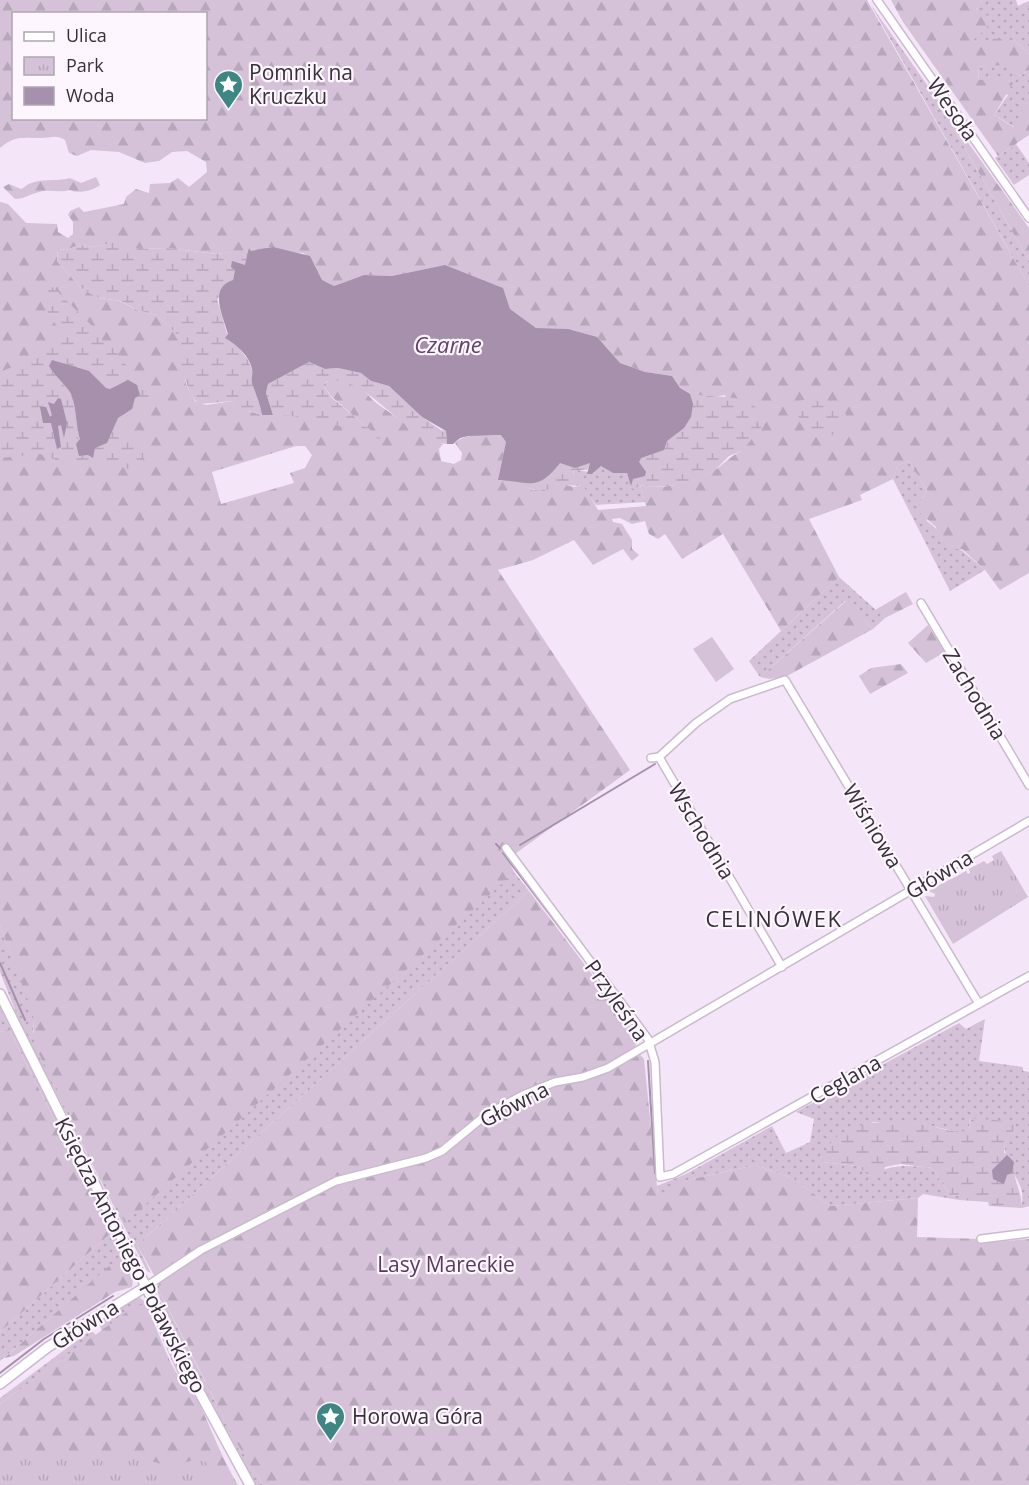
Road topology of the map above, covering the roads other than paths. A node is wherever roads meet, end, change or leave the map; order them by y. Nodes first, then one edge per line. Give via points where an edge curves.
1 (877, 0) edge
2 (1029, 218) edge
3 (921, 603) dead end
4 (785, 680) joint
5 (1029, 785) edge
6 (1029, 821) edge
7 (506, 848) dead end
8 (912, 891) junction
9 (782, 967) junction
10 (1029, 976) edge
11 (0, 985) edge
12 (0, 994) edge
13 (979, 1004) junction
14 (16, 1023) junction
15 (649, 1045) junction
16 (660, 1177) joint
17 (1029, 1233) edge
18 (981, 1239) dead end
19 (147, 1287) junction
20 (0, 1384) edge
21 (250, 1485) edge

1 - 2 street, Wesoła
3 - 5 street, Zachodnia
4 - 8 street, Wiśniowa
4 - 9 street, Wschodnia via 730,699 655,758
6 - 8 street, Główna
7 - 15 street, Przyleśna
8 - 9 street, Główna
8 - 13 street, Wiśniowa
9 - 15 street, Główna
10 - 13 street, Ceglana
11 - 14 main road, Księdza Antoniego Poławskiego
12 - 14 main road, Księdza Antoniego Poławskiego
13 - 16 street, Ceglana via 674,1174
14 - 19 main road, Księdza Antoniego Poławskiego
15 - 16 street, Przyleśna via 655,1062
15 - 19 street, Główna via 597,1073 555,1082 523,1095 488,1114 442,1151 336,1181 258,1218
17 - 18 street
19 - 20 main road, Główna via 48,1347
19 - 21 main road, Księdza Antoniego Poławskiego

